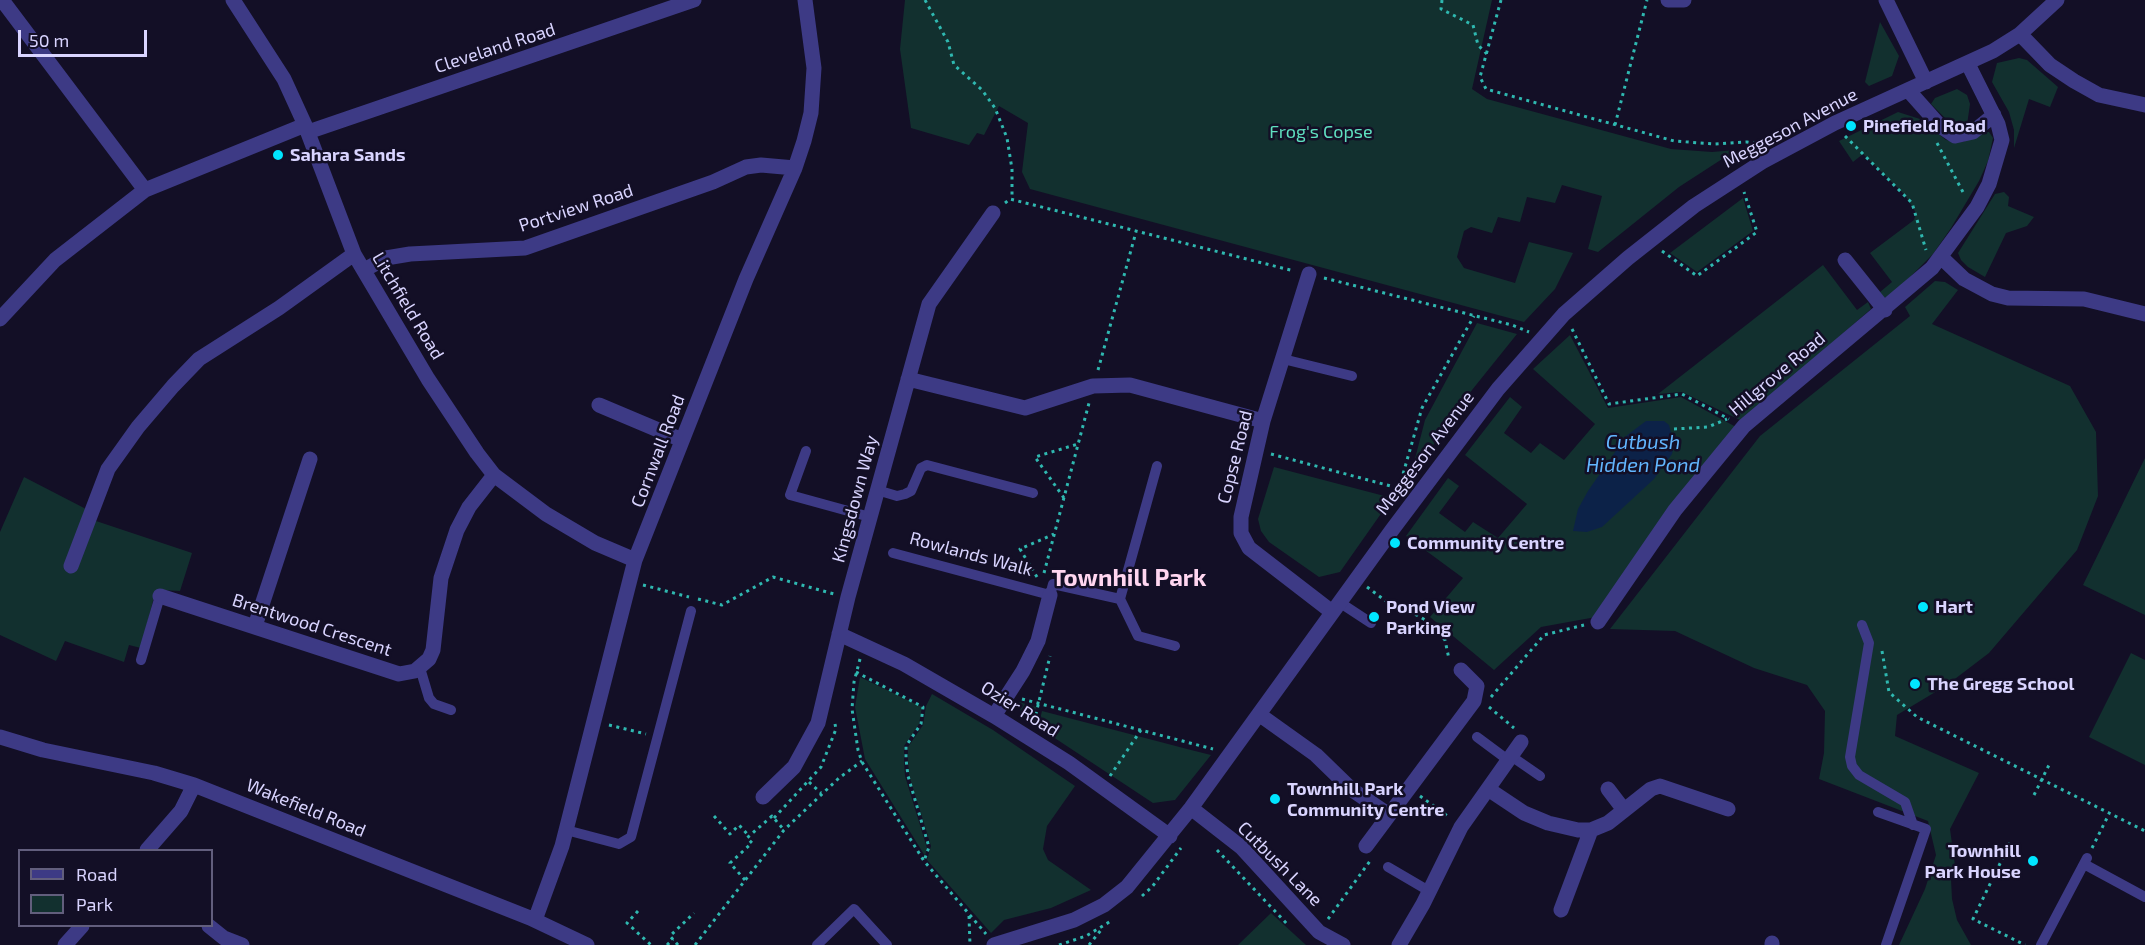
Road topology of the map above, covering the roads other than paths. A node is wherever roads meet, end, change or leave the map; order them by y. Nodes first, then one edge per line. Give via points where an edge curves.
1 (2, 0) edge
2 (233, 0) edge
3 (694, 0) edge
4 (805, 0) edge
5 (1668, 0) edge
6 (1684, 0) edge
7 (1886, 0) edge
8 (2057, 0) edge
9 (2019, 34) junction
10 (1968, 64) junction
11 (1926, 82) junction
12 (1908, 90) junction
13 (2145, 105) edge
14 (1994, 115) junction
15 (306, 129) junction
16 (795, 168) junction
17 (145, 190) junction
18 (993, 213) road end
19 (354, 254) junction
20 (1845, 260) dead end
21 (1937, 263) junction
22 (364, 270) junction
23 (1309, 274) road end
24 (1885, 310) junction
25 (1, 314) edge
26 (2145, 314) edge
27 (1283, 359) junction
28 (1352, 376) dead end
29 (908, 379) junction
30 (599, 405) dead end
31 (1263, 421) junction
32 (682, 440) junction
33 (806, 451) dead end
34 (310, 459) dead end
35 (1156, 466) dead end
36 (494, 475) junction
37 (877, 490) junction
38 (1033, 493) dead end
39 (870, 517) junction
40 (893, 553) dead end
41 (635, 560) junction
42 (70, 566) dead end
43 (1048, 586) junction
44 (160, 596) joint
45 (1120, 599) junction
46 (1336, 607) junction
47 (691, 611) dead end
48 (1371, 622) dead end
49 (1598, 622) dead end
50 (1862, 625) dead end
51 (255, 626) junction
52 (839, 634) junction
53 (1174, 646) dead end
54 (141, 660) dead end
55 (420, 668) junction
56 (1461, 670) road end
57 (451, 710) dead end
58 (1260, 715) junction
59 (994, 716) junction
60 (0, 737) edge
61 (1478, 737) dead end
62 (1521, 742) road end
63 (1509, 758) junction
64 (1540, 776) dead end
65 (194, 785) junction
66 (1488, 789) junction
67 (1608, 789) dead end
68 (763, 797) dead end
69 (1191, 808) junction
70 (1728, 808) dead end
71 (1624, 810) junction
72 (1878, 812) dead end
73 (1389, 815) junction
74 (1913, 825) junction
75 (566, 830) junction
76 (1591, 830) junction
77 (1170, 836) junction
78 (1366, 846) dead end
79 (148, 849) edge
80 (1388, 867) dead end
81 (1429, 891) junction
82 (2145, 897) edge
83 (1561, 910) dead end
84 (535, 920) junction
85 (81, 927) edge
86 (210, 927) edge
87 (65, 945) edge
88 (242, 945) edge
89 (587, 945) edge
90 (816, 945) edge
91 (887, 945) edge
92 (995, 945) edge
93 (1343, 945) edge
94 (1399, 945) edge
95 (1886, 945) edge
96 (2042, 945) edge

1 - 17 street
2 - 15 street, Litchfield Road via 280,73
3 - 15 street, Cleveland Road
4 - 16 street, Cornwall Road via 812,42 813,90
5 - 6 street
7 - 11 street
8 - 9 street, Meggeson Avenue
9 - 10 street, Meggeson Avenue
9 - 13 street via 2050,65 2074,81 2099,95
10 - 11 street, Meggeson Avenue
10 - 14 street, Hillgrove Road
11 - 12 street, Meggeson Avenue
12 - 14 street via 1940,126 1955,136 1973,132
12 - 46 street, Meggeson Avenue via 1835,123 1739,176 1649,241 1564,314 1498,389
14 - 21 street, Hillgrove Road via 2002,140 1992,176 1977,207
15 - 17 street, Cleveland Road
15 - 19 street, Litchfield Road
16 - 22 street, Portview Road via 746,167 525,248 410,254 386,258
16 - 32 street, Cornwall Road
17 - 25 street, Cleveland Road via 55,261
18 - 29 street, Kingsdown Way via 929,304
19 - 22 street, Litchfield Road
19 - 42 street via 199,359 169,390 108,469
20 - 24 street
21 - 24 street, Hillgrove Road
21 - 26 street via 1992,294 2008,298 2084,299
22 - 36 street, Litchfield Road via 428,379
23 - 27 street, Copse Road
24 - 49 street, Hillgrove Road via 1744,426 1675,510
27 - 28 lane
27 - 31 street, Copse Road
29 - 31 street via 1025,408 1093,386 1130,385
29 - 37 street, Kingsdown Way
30 - 32 street
31 - 46 street, Copse Road via 1241,517 1241,533 1249,548
32 - 41 street, Cornwall Road
33 - 39 lane via 790,495
34 - 51 street
35 - 45 lane
36 - 41 street, Litchfield Road via 546,514 595,543
36 - 55 street via 457,530 441,578 433,650
37 - 38 lane via 897,496 905,494 927,465
37 - 39 street, Kingsdown Way
39 - 52 street, Kingsdown Way
40 - 43 lane, Rowlands Walk
41 - 75 street, Cornwall Road
43 - 45 lane
43 - 59 street, Rowlands Walk via 1038,641
44 - 51 street, Brentwood Crescent
44 - 54 lane
45 - 53 lane via 1138,636
46 - 48 lane
46 - 58 street, Meggeson Avenue
47 - 75 lane via 631,837 620,844
50 - 74 lane via 1869,643 1850,757 1852,766 1859,775 1905,802
51 - 55 street, Brentwood Crescent via 399,674
52 - 59 street, Ozier Road via 904,664
52 - 68 street, Kingsdown Way via 818,723 794,767
55 - 57 lane via 429,698
56 - 73 street via 1477,686 1475,698
58 - 69 street, Meggeson Avenue
58 - 73 street
59 - 77 street, Ozier Road
60 - 65 street, Wakefield Road via 82,759 154,772
61 - 63 lane
62 - 63 street
63 - 64 lane
63 - 66 street
65 - 79 street via 181,811
65 - 84 street, Wakefield Road
66 - 76 street via 1524,813 1578,830
66 - 81 street via 1461,827
67 - 71 street
69 - 77 street, Meggeson Avenue
69 - 93 street, Cutbush Lane via 1241,847 1319,932
70 - 71 street via 1660,786
71 - 76 street
72 - 74 lane
73 - 78 street
74 - 95 lane via 1926,829
75 - 84 street, Cornwall Road
76 - 83 street
77 - 92 street, Meggeson Avenue via 1127,887 1104,905 1074,920
80 - 81 lane
81 - 94 street
82 - 96 lane via 2086,861
84 - 89 street, Wakefield Road
85 - 87 street
86 - 88 street
90 - 91 lane via 854,909

